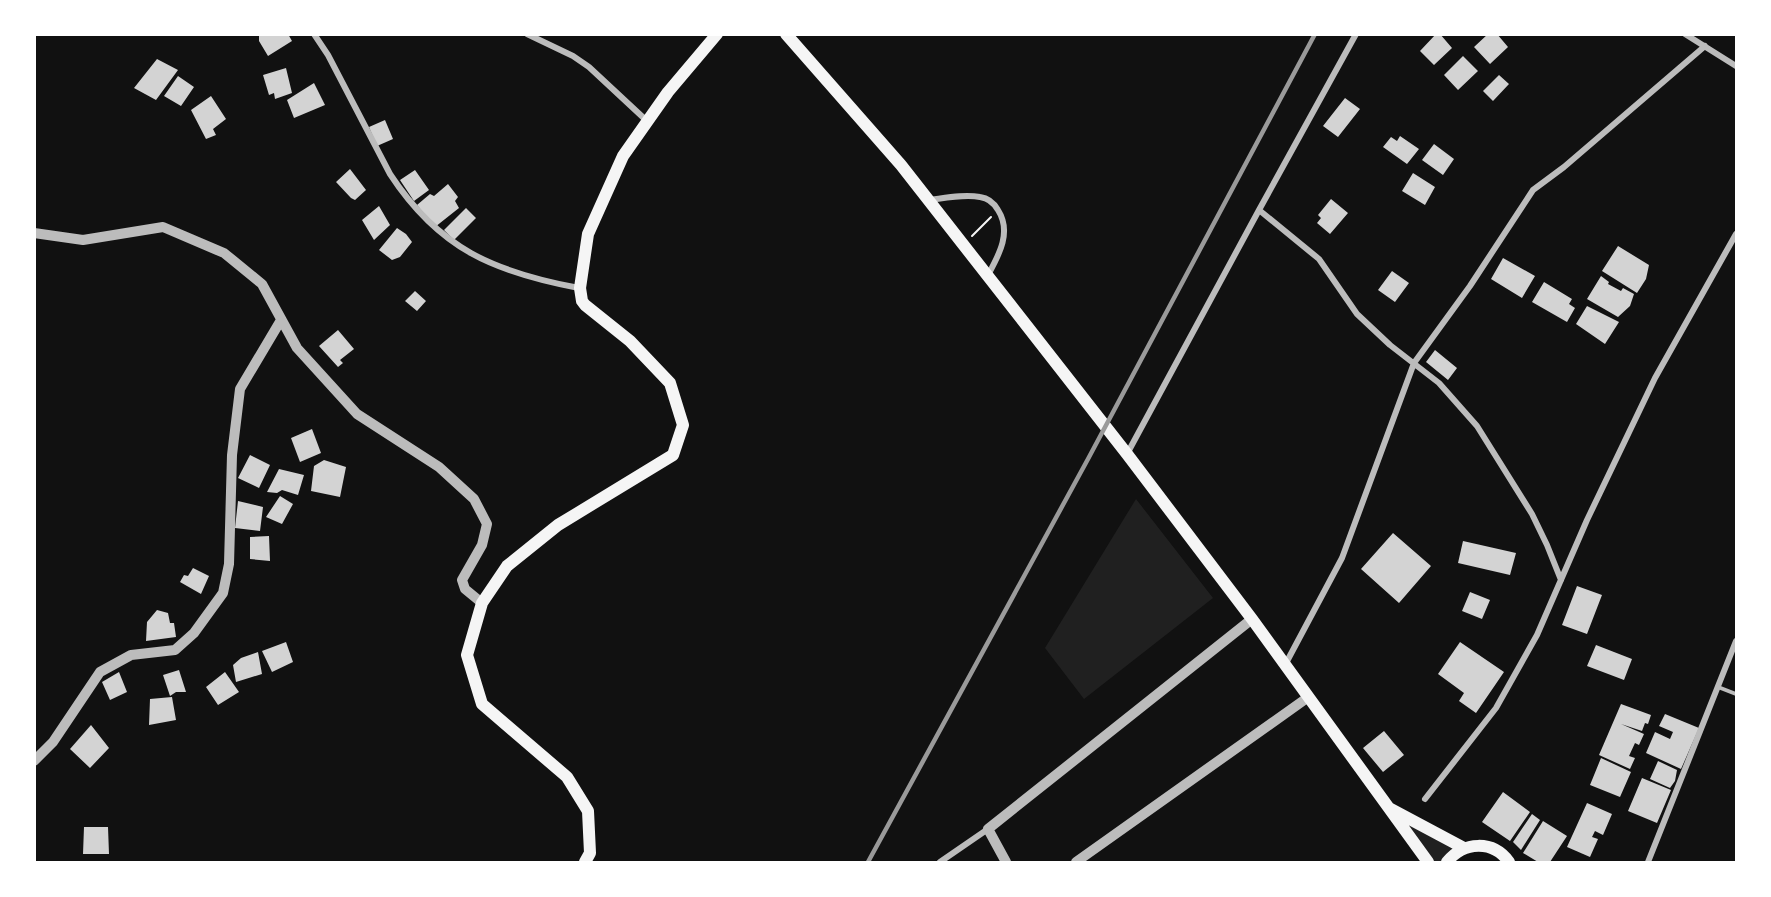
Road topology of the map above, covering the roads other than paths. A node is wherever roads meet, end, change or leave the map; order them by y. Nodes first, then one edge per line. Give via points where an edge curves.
1 (314, 34) edge
2 (528, 34) edge
3 (717, 34) edge
4 (786, 34) edge
5 (1356, 34) edge
6 (1685, 34) edge
7 (1705, 46) junction
8 (1737, 66) edge
9 (648, 121) junction
10 (929, 200) junction
11 (1258, 210) junction
12 (34, 233) edge
13 (1737, 234) edge
14 (988, 276) junction
15 (580, 288) junction
16 (281, 320) junction
17 (1414, 363) junction
18 (1127, 454) junction
19 (1561, 580) junction
20 (482, 603) junction
21 (1252, 619) junction
22 (1737, 640) edge
23 (1285, 665) junction
24 (1718, 687) junction
25 (1737, 694) edge
26 (1307, 698) junction
27 (34, 761) edge
28 (1425, 799) dead end
29 (1385, 806) junction
30 (988, 829) junction
31 (1464, 849) junction
32 (585, 862) edge
33 (940, 862) edge
34 (1006, 862) edge
35 (1076, 862) edge
36 (1428, 862) edge
37 (1448, 862) edge
38 (1509, 862) edge
39 (1648, 862) edge

1 - 15 street via 390,174 425,219 453,243 487,262 538,280
2 - 9 street via 589,67
3 - 9 main road
4 - 10 main road
5 - 11 street
6 - 7 street
7 - 8 street
7 - 17 street via 1533,190
9 - 15 main road via 622,156 588,234
10 - 14 main road
10 - 14 street via 980,196 998,210 1004,239
11 - 17 street via 1319,259 1357,314
11 - 18 street
12 - 16 street via 83,240 163,227 224,253 262,284
13 - 19 street via 1655,378
14 - 18 main road
15 - 20 main road via 585,305 630,341 670,382 683,425 674,455 558,525 507,566
16 - 20 street via 297,348 357,414 439,467 474,499 487,524 482,545 462,580 465,589
16 - 27 street via 240,389 232,455 229,564 223,593 194,633 175,650 131,655 100,672 53,742
17 - 19 street via 1439,383 1477,426 1532,514
17 - 23 street via 1341,558
18 - 21 main road
19 - 28 street via 1537,635 1496,708
20 - 32 main road via 467,655 482,704 567,777 588,811 590,853
21 - 23 main road
21 - 30 street
22 - 24 street
23 - 26 main road
24 - 25 lane
24 - 39 street
26 - 29 main road
26 - 35 street
29 - 31 main road
29 - 36 main road
30 - 33 street
30 - 34 street
31 - 37 main road
31 - 38 main road via 1482,845 1501,853

